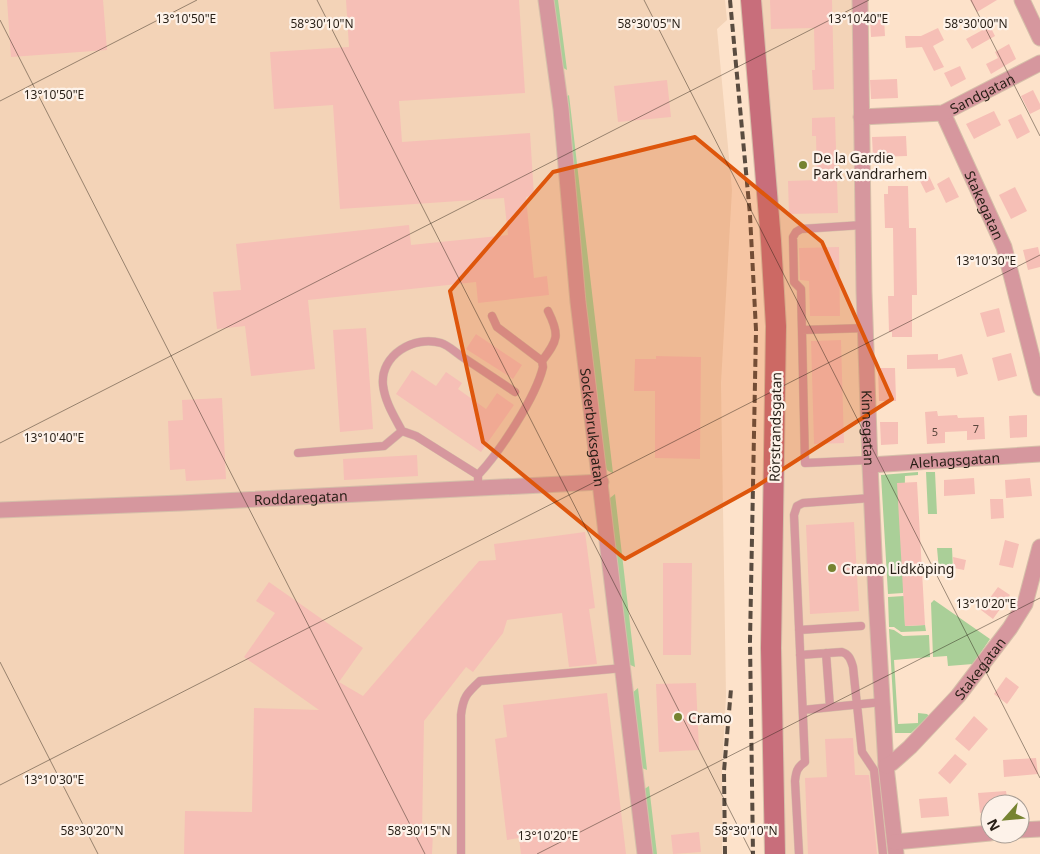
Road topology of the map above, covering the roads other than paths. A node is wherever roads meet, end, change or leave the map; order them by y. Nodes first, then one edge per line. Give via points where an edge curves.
1 (546, 0) edge
2 (751, 0) edge
3 (860, 0) edge
4 (1022, 0) edge
5 (1040, 38) edge
6 (1040, 63) edge
7 (943, 113) junction
8 (861, 116) junction
9 (863, 225) junction
10 (548, 311) dead end
11 (492, 316) dead end
12 (866, 328) junction
13 (802, 330) junction
14 (542, 361) junction
15 (1040, 388) edge
16 (515, 392) dead end
17 (402, 431) junction
18 (298, 453) dead end
19 (1040, 454) edge
20 (870, 462) junction
21 (478, 481) junction
22 (601, 482) junction
23 (871, 498) junction
24 (0, 510) edge
25 (1040, 548) edge
26 (1025, 604) junction
27 (1040, 608) edge
28 (861, 626) dead end
29 (799, 630) junction
30 (826, 653) junction
31 (800, 656) junction
32 (623, 668) junction
33 (882, 702) junction
34 (857, 704) junction
35 (830, 707) junction
36 (803, 710) junction
37 (886, 766) junction
38 (980, 835) edge
39 (895, 848) edge
40 (461, 854) edge
41 (645, 854) edge
42 (774, 854) edge
43 (798, 854) edge
44 (884, 854) edge

1 - 22 street, Sockerbruksgatan via 561,109 578,302
2 - 42 main road, Rörstrandsgatan via 776,326 771,648
3 - 8 street, Kinnegatan
4 - 5 street
6 - 7 street, Sandgatan
7 - 8 street, Sandgatan
7 - 15 street, Stakegatan via 1004,246
8 - 9 street, Kinnegatan
9 - 12 street, Kinnegatan
9 - 13 lane via 801,229 793,237 794,282 802,289
10 - 14 lane via 556,327 556,336
11 - 14 lane via 497,327
12 - 13 lane
12 - 20 street, Kinnegatan
13 - 20 lane via 805,463
14 - 21 lane via 542,373 525,408
16 - 17 lane via 442,343 406,345 384,369 383,385 387,403
17 - 18 lane via 384,446
17 - 21 lane via 416,436
19 - 20 street, Alehagsgatan
20 - 23 street, Kinnegatan
21 - 22 street, Roddaregatan
21 - 24 street, Roddaregatan via 181,503
22 - 32 street, Sockerbruksgatan
23 - 29 lane via 797,506 794,515
23 - 33 street, Kinnegatan
25 - 26 street, Stakegatan
26 - 27 street
26 - 37 street, Stakegatan via 958,696 910,747
28 - 29 lane
29 - 31 lane
30 - 31 lane
30 - 34 lane via 847,654 853,667
30 - 35 lane
31 - 36 lane
32 - 40 lane via 480,681 470,691 463,700 461,715
32 - 41 street, Sockerbruksgatan
33 - 34 lane
33 - 37 street, Kinnegatan
34 - 35 lane
34 - 44 lane via 862,752 874,770
35 - 36 lane
36 - 43 lane via 805,762 796,771 795,781
37 - 39 street, Kinnegatan
38 - 39 street

